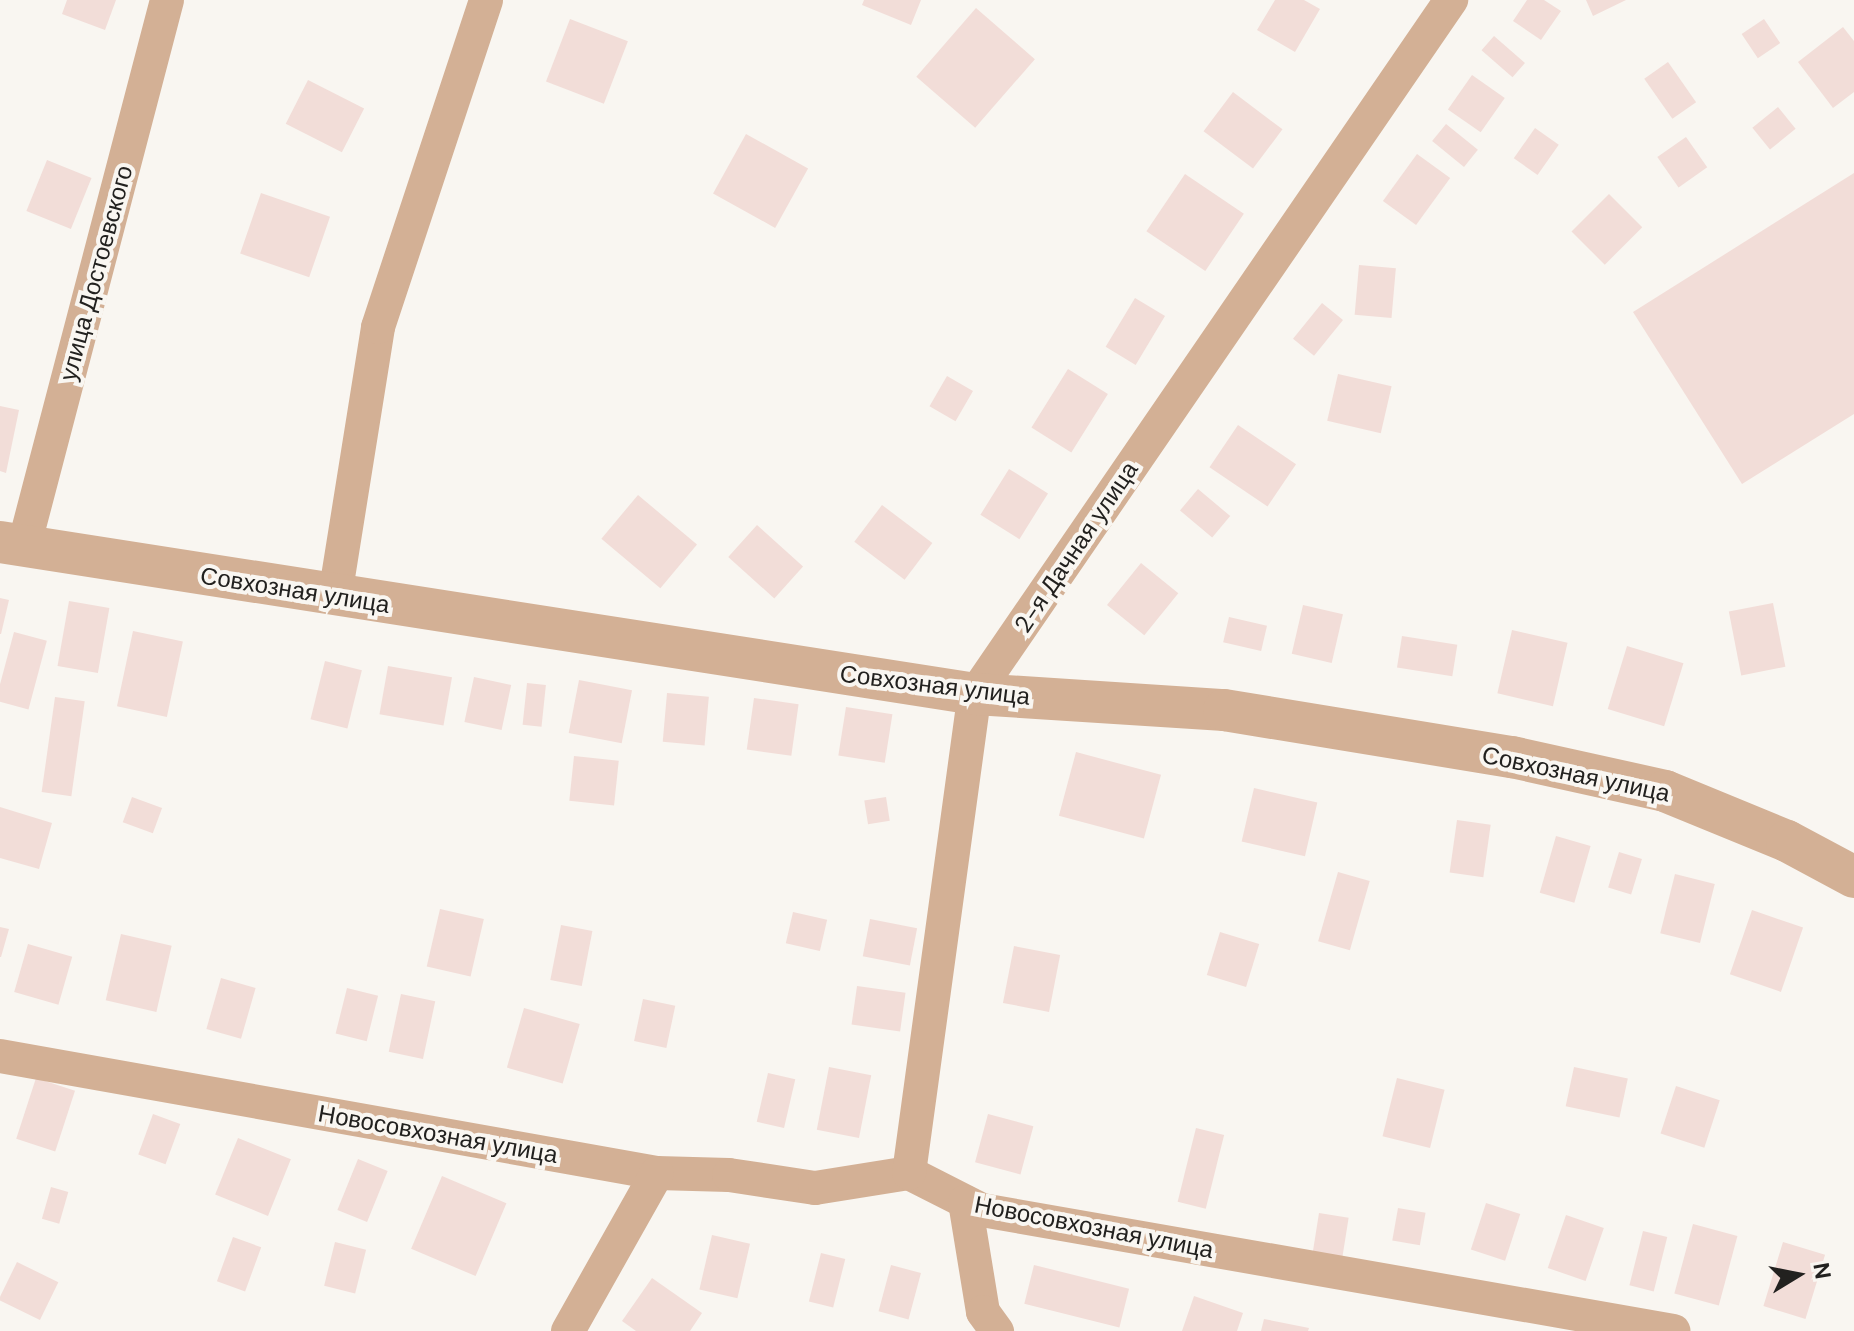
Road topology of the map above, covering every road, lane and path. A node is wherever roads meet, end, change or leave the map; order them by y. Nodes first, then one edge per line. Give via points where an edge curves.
1 (167, 0) edge
2 (486, 0) edge
3 (1451, 0) edge
4 (12, 544) edge
5 (335, 596) junction
6 (975, 694) junction
7 (1854, 877) edge
8 (0, 1056) edge
9 (657, 1173) junction
10 (909, 1173) junction
11 (965, 1202) junction
12 (568, 1331) edge
13 (997, 1331) edge
14 (1674, 1331) edge

1 - 4 street, улица Достоевского
2 - 5 street via 378,327
3 - 6 street, 2-я Дачная улица
4 - 5 street, Совхозная улица
5 - 6 street, Совхозная улица
6 - 7 street, Совхозная улица via 1224,710 1512,757 1665,791
6 - 10 street, 2-я Дачная улица
8 - 9 street, Новосовхозная улица
9 - 10 street, Новосовхозная улица via 729,1175 815,1188
9 - 12 street
10 - 11 street, Новосовхозная улица
11 - 13 street via 983,1312
11 - 14 street, Новосовхозная улица via 982,1210

